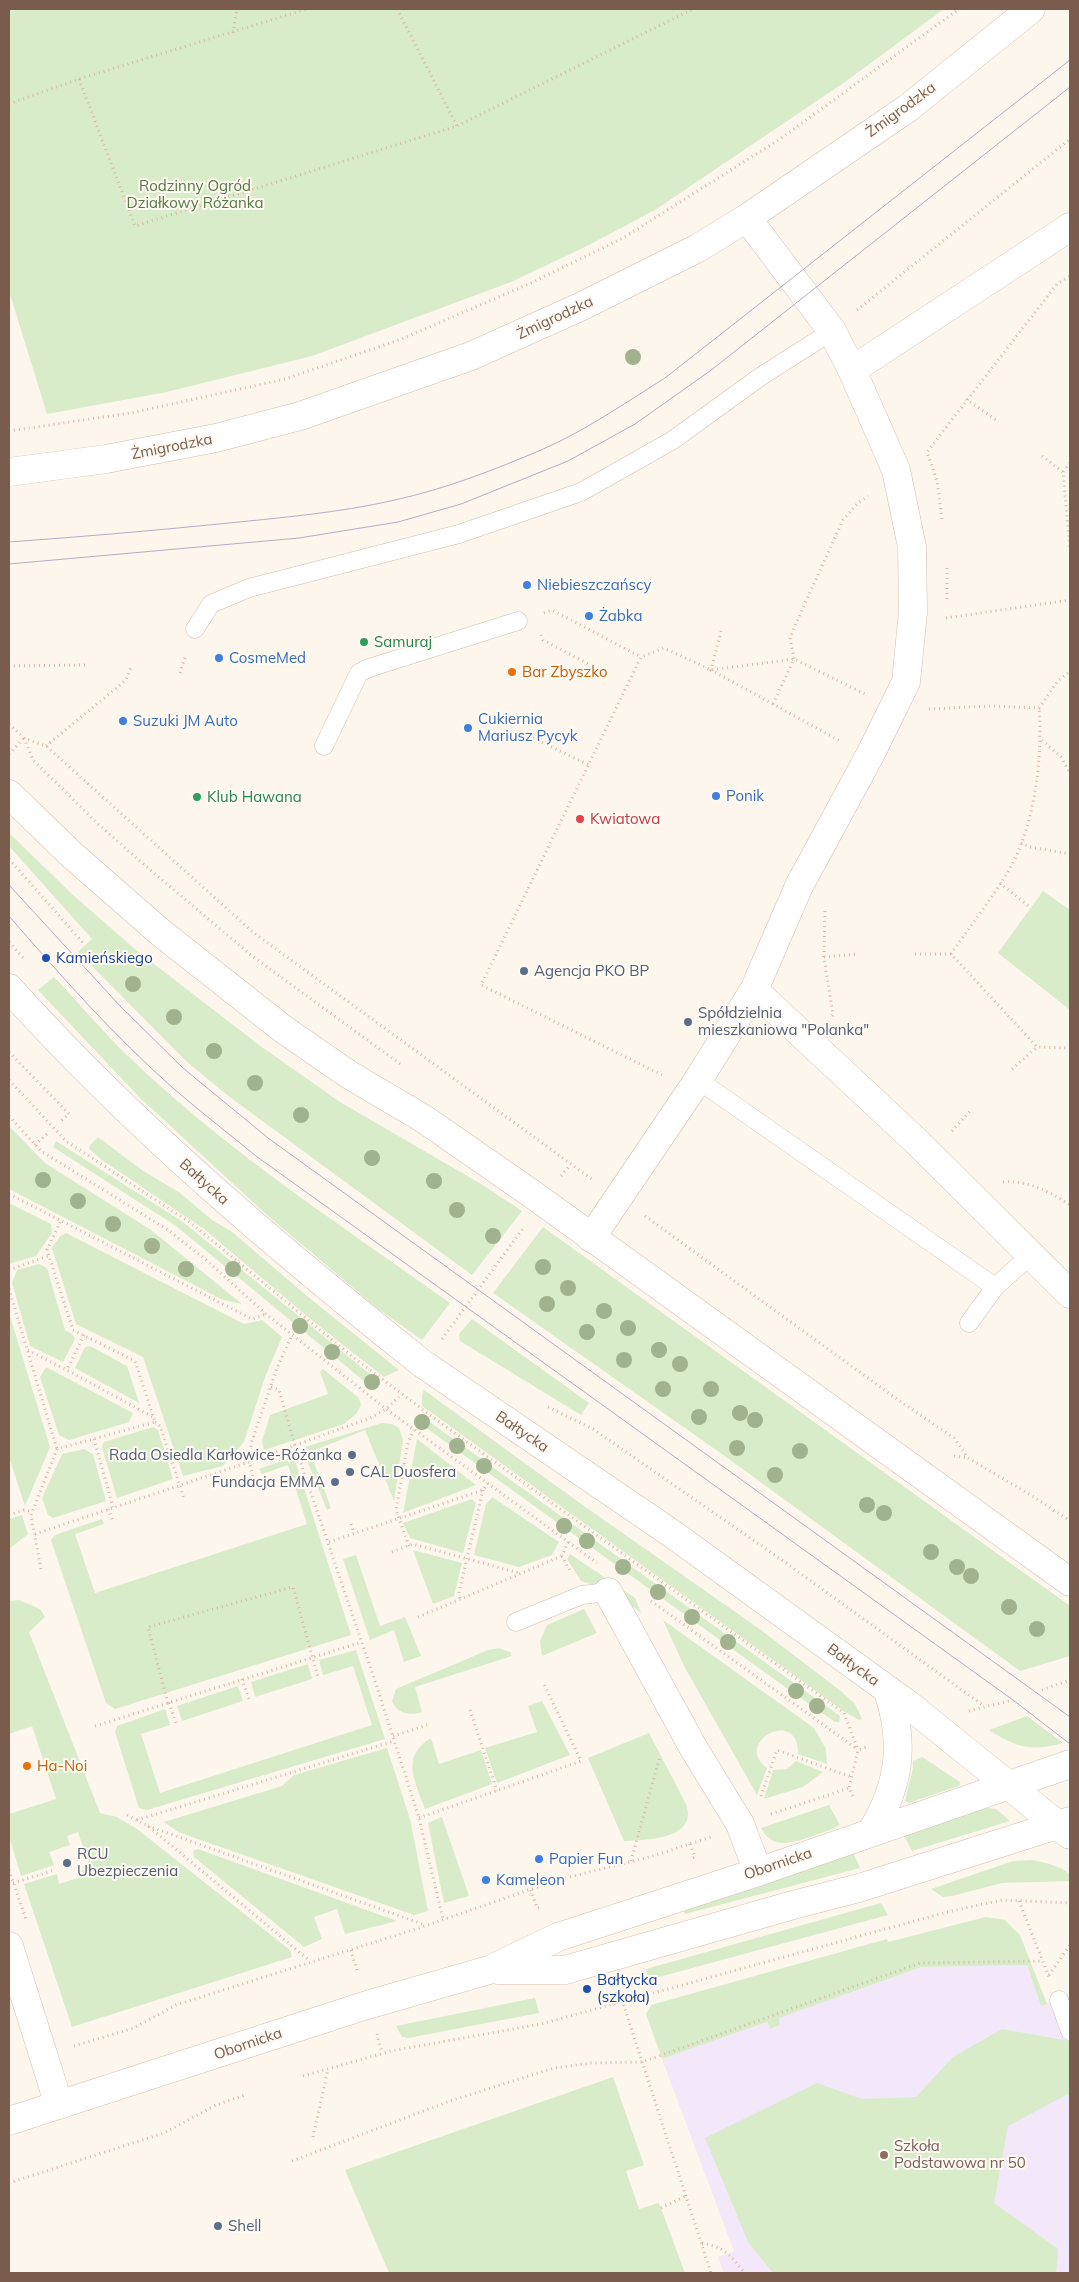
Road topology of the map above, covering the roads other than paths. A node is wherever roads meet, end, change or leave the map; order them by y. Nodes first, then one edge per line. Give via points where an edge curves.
1 (1031, 9) edge
2 (747, 218) junction
3 (1070, 227) edge
4 (832, 331) junction
5 (852, 370) junction
6 (9, 472) edge
7 (526, 618) road end
8 (195, 629) dead end
9 (324, 746) dead end
10 (9, 794) edge
11 (9, 988) edge
12 (754, 990) junction
13 (698, 1080) junction
14 (591, 1238) junction
15 (1031, 1255) junction
16 (995, 1288) junction
17 (1070, 1294) edge
18 (969, 1324) dead end
19 (1070, 1582) edge
20 (608, 1592) joint
21 (516, 1622) dead end
22 (888, 1691) junction
23 (1070, 1764) edge
24 (1009, 1786) junction
25 (1066, 1827) edge
26 (872, 1831) junction
27 (758, 1872) junction
28 (9, 1946) edge
29 (489, 1970) junction
30 (1059, 2000) road end
31 (1070, 2031) edge
32 (59, 2105) junction
33 (9, 2121) edge

1 - 2 main road, Żmigrodzka via 908,108
2 - 4 main road
2 - 6 main road, Żmigrodzka via 698,248 553,320 471,356 300,416 207,440 106,459
3 - 5 main road
4 - 5 main road
4 - 8 lane via 760,377 673,440 581,492 459,534 249,588 211,604
5 - 12 main road via 896,475 912,547 913,612 906,682 799,886
7 - 9 lane via 369,668 360,674
10 - 14 main road via 72,855 247,1002 348,1074 424,1120
11 - 22 main road, Bałtycka via 158,1140 308,1272 423,1364 671,1533
12 - 13 main road
12 - 15 main road
13 - 14 main road
13 - 16 lane
14 - 19 main road
15 - 16 lane
15 - 17 main road
16 - 18 lane
20 - 21 lane via 582,1595
20 - 27 main road via 694,1749 740,1824
22 - 24 main road, Bałtycka
22 - 26 main road via 895,1712 898,1757 890,1798
23 - 24 main road, Obornicka
24 - 25 main road, Bałtycka
24 - 26 main road, Obornicka
25 - 29 main road, Obornicka via 565,1970
26 - 27 main road, Obornicka
27 - 29 main road, Obornicka via 558,1938
28 - 32 main road
29 - 32 main road, Obornicka via 367,2005
30 - 31 lane
32 - 33 main road, Obornicka

